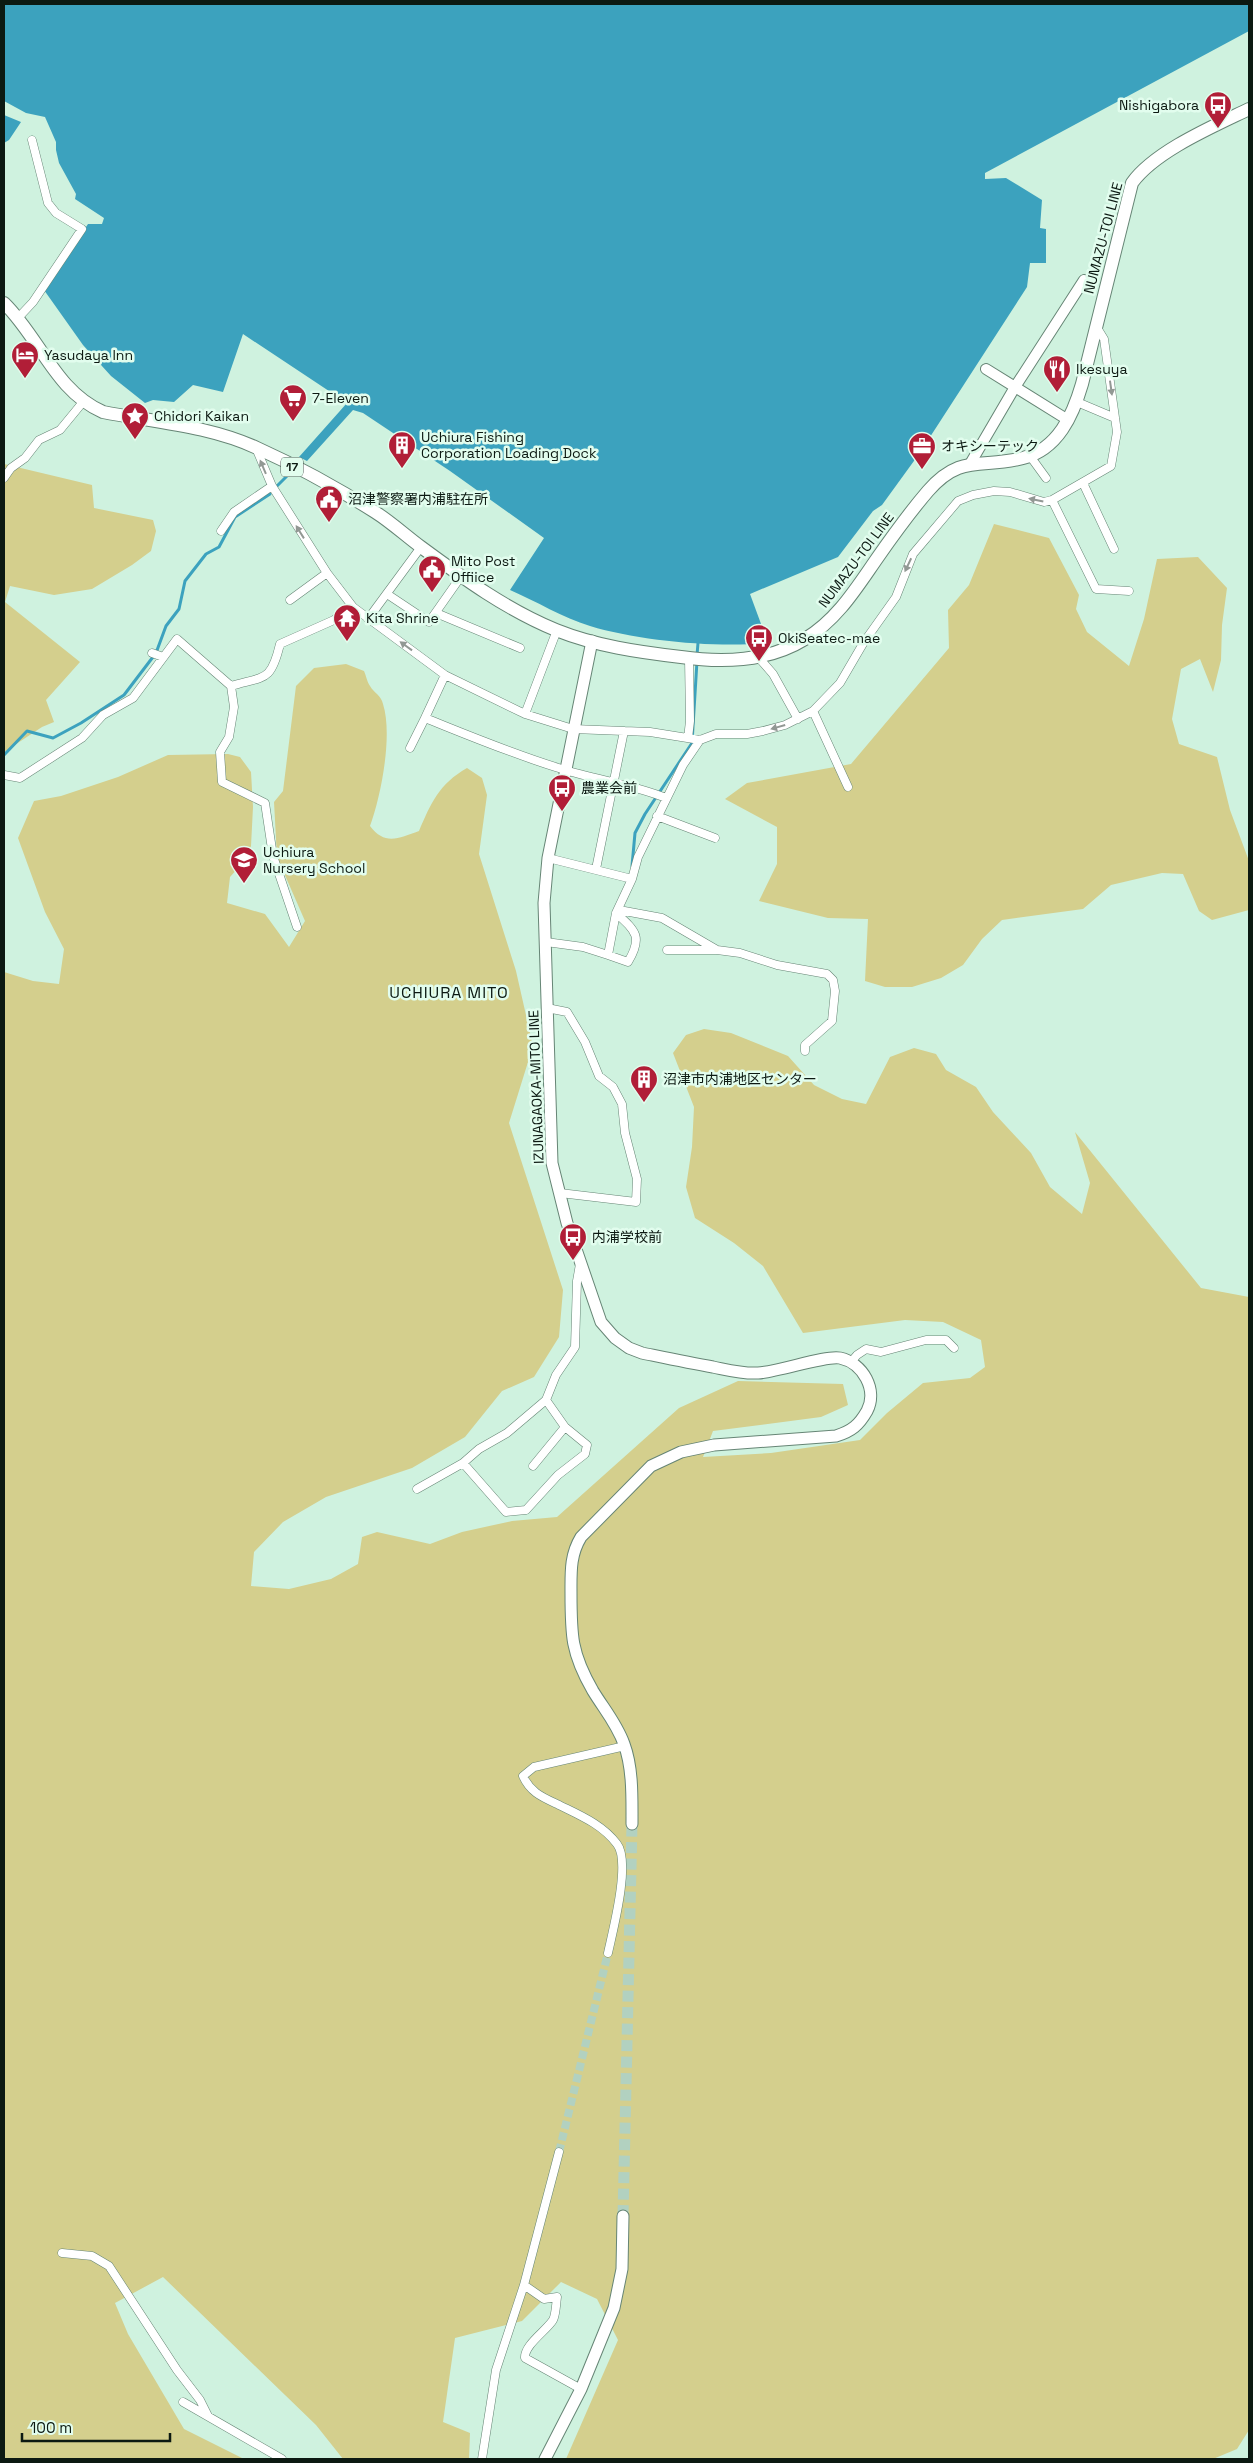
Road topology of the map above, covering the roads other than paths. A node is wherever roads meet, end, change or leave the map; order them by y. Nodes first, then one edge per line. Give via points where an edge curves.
1 (1249, 109) edge
2 (32, 140) dead end
3 (1084, 280) dead end
4 (4, 303) edge
5 (18, 318) junction
6 (1095, 324) junction
7 (986, 369) dead end
8 (1015, 387) junction
9 (84, 402) junction
10 (1077, 402) junction
11 (1115, 418) junction
12 (1068, 420) junction
13 (255, 447) junction
14 (1030, 456) junction
15 (970, 464) junction
16 (4, 478) edge
17 (1046, 478) dead end
18 (1083, 483) junction
19 (272, 486) junction
20 (1052, 500) junction
21 (221, 531) dead end
22 (421, 547) junction
23 (1114, 549) dead end
24 (327, 573) junction
25 (462, 575) junction
26 (1129, 592) dead end
27 (387, 594) junction
28 (290, 600) dead end
29 (352, 607) junction
30 (436, 613) junction
31 (368, 619) junction
32 (557, 630) junction
33 (592, 641) junction
34 (520, 648) dead end
35 (152, 652) dead end
36 (162, 657) junction
37 (688, 658) junction
38 (759, 658) junction
39 (445, 675) junction
40 (231, 686) junction
41 (813, 711) junction
42 (526, 714) junction
43 (425, 718) junction
44 (798, 719) junction
45 (573, 729) junction
46 (624, 731) junction
47 (688, 738) junction
48 (700, 740) junction
49 (410, 748) dead end
50 (565, 770) junction
51 (4, 775) edge
52 (615, 781) junction
53 (848, 787) dead end
54 (666, 798) junction
55 (657, 816) junction
56 (715, 838) dead end
57 (548, 858) junction
58 (596, 869) junction
59 (632, 879) junction
60 (617, 912) junction
61 (296, 927) dead end
62 (546, 942) junction
63 (667, 950) dead end
64 (716, 950) junction
65 (608, 955) junction
66 (547, 1008) junction
67 (805, 1051) dead end
68 (560, 1193) junction
69 (580, 1264) junction
70 (954, 1348) dead end
71 (851, 1362) junction
72 (546, 1400) junction
73 (564, 1428) junction
74 (463, 1463) junction
75 (533, 1466) dead end
76 (417, 1489) dead end
77 (625, 1746) junction
78 (632, 1824) tunnel mouth
79 (608, 1952) tunnel mouth
80 (559, 2152) tunnel mouth
81 (623, 2216) tunnel mouth
82 (62, 2253) dead end
83 (524, 2285) junction
84 (581, 2389) junction
85 (183, 2402) dead end
86 (208, 2416) junction
87 (282, 2459) edge
88 (482, 2459) edge
89 (545, 2459) edge

1 - 6 main road, NUMAZU-TOI LINE / 17 via 1149,163 1136,178 1126,198
2 - 5 street via 48,203 56,213 82,229 33,302
3 - 8 street
4 - 5 main road, NUMAZU-TOI LINE / 17
5 - 9 main road, NUMAZU-TOI LINE / 17 via 62,381
6 - 10 main road, NUMAZU-TOI LINE / 17
6 -> 11 street via 1104,339
7 - 8 street
8 - 12 street
8 - 15 street
9 - 13 main road, NUMAZU-TOI LINE / 17 via 103,412 222,435
9 - 16 street via 60,430 39,440
10 - 11 street
10 - 12 main road, NUMAZU-TOI LINE / 17
11 - 18 street via 1117,432 1110,466
12 - 14 main road, NUMAZU-TOI LINE / 17 via 1051,443
19 -> 13 street
13 - 22 main road, NUMAZU-TOI LINE / 17 via 376,513
14 - 15 main road, NUMAZU-TOI LINE / 17
14 - 17 street
15 - 38 main road, NUMAZU-TOI LINE / 17 via 941,477 929,490 833,618 798,643
18 - 20 street
18 - 23 street
19 - 21 street via 234,512
24 -> 19 street
20 - 26 street via 1096,589
20 -> 41 street via 1044,502 994,491 958,501 912,554 896,597 840,683
22 - 25 main road, NUMAZU-TOI LINE / 17
22 - 27 street
24 - 28 street
24 - 29 street
25 - 30 street
25 - 32 main road, NUMAZU-TOI LINE / 17 via 509,606
27 - 30 street via 430,622
27 - 31 street
29 - 31 street
29 - 40 street via 334,620 280,644 275,666 268,675
30 - 34 street
39 -> 31 street
32 - 33 main road, NUMAZU-TOI LINE / 17
32 - 42 street
33 - 37 main road, NUMAZU-TOI LINE / 17
33 - 45 main road, IZUNAGAOKA-MITO LINE
35 - 36 street
36 - 40 street via 177,639
36 - 51 street via 133,698 103,716 82,738 20,778
37 - 38 main road, NUMAZU-TOI LINE / 17
37 - 47 street
38 - 44 street via 773,674
39 - 42 street
39 - 43 street
40 - 61 street via 234,707 229,737 220,752 222,782 265,803 273,856
41 - 44 street
41 - 53 street
42 - 45 street
43 - 49 street
43 - 50 street via 510,753
44 -> 48 street via 763,731 716,734
45 - 46 street
45 - 50 main road, IZUNAGAOKA-MITO LINE
46 - 47 street
46 - 52 street
47 - 48 street
48 - 54 street
50 - 52 street
50 - 57 main road, IZUNAGAOKA-MITO LINE
52 - 54 street
52 - 58 street
54 - 55 street
55 - 56 street
55 - 59 street via 638,857
57 - 58 street
57 - 62 main road, IZUNAGAOKA-MITO LINE via 544,903
58 - 59 street
59 - 60 street
60 - 64 street via 662,918
60 - 65 street
60 - 65 street via 635,933 637,944 628,962
62 - 65 street
62 - 66 main road, IZUNAGAOKA-MITO LINE
63 - 64 street
64 - 67 street via 821,972 833,980 832,1021 805,1045
66 - 68 main road, IZUNAGAOKA-MITO LINE via 552,1163
66 - 68 street via 567,1012 585,1042 599,1076 613,1086 622,1104 625,1133 637,1179 636,1202
68 - 69 main road, IZUNAGAOKA-MITO LINE
69 - 71 main road, IZUNAGAOKA-MITO LINE via 601,1322 615,1338 642,1354 756,1373 839,1357
69 - 72 street via 575,1347 556,1375
70 - 71 street via 946,1340 926,1340 882,1352 866,1349
71 - 77 main road via 869,1382 872,1400 851,1432 836,1436 714,1445 681,1452 651,1466 574,1548 571,1638 580,1668 618,1728
72 - 73 street
72 - 74 street via 508,1433 479,1449
73 - 74 street via 587,1445 586,1454 558,1475 526,1510 506,1512
73 - 75 street
74 - 76 street
77 - 78 main road
77 - 79 street via 534,1767 523,1776 528,1788 540,1797 599,1825 619,1846 623,1873
80 - 83 street
81 - 84 main road via 622,2268 614,2308
82 - 86 street via 92,2256 110,2266
83 - 84 street via 544,2298 558,2297 554,2319 529,2348 526,2358
83 - 88 street via 496,2370
84 - 89 main road
85 - 86 street
86 - 87 street

